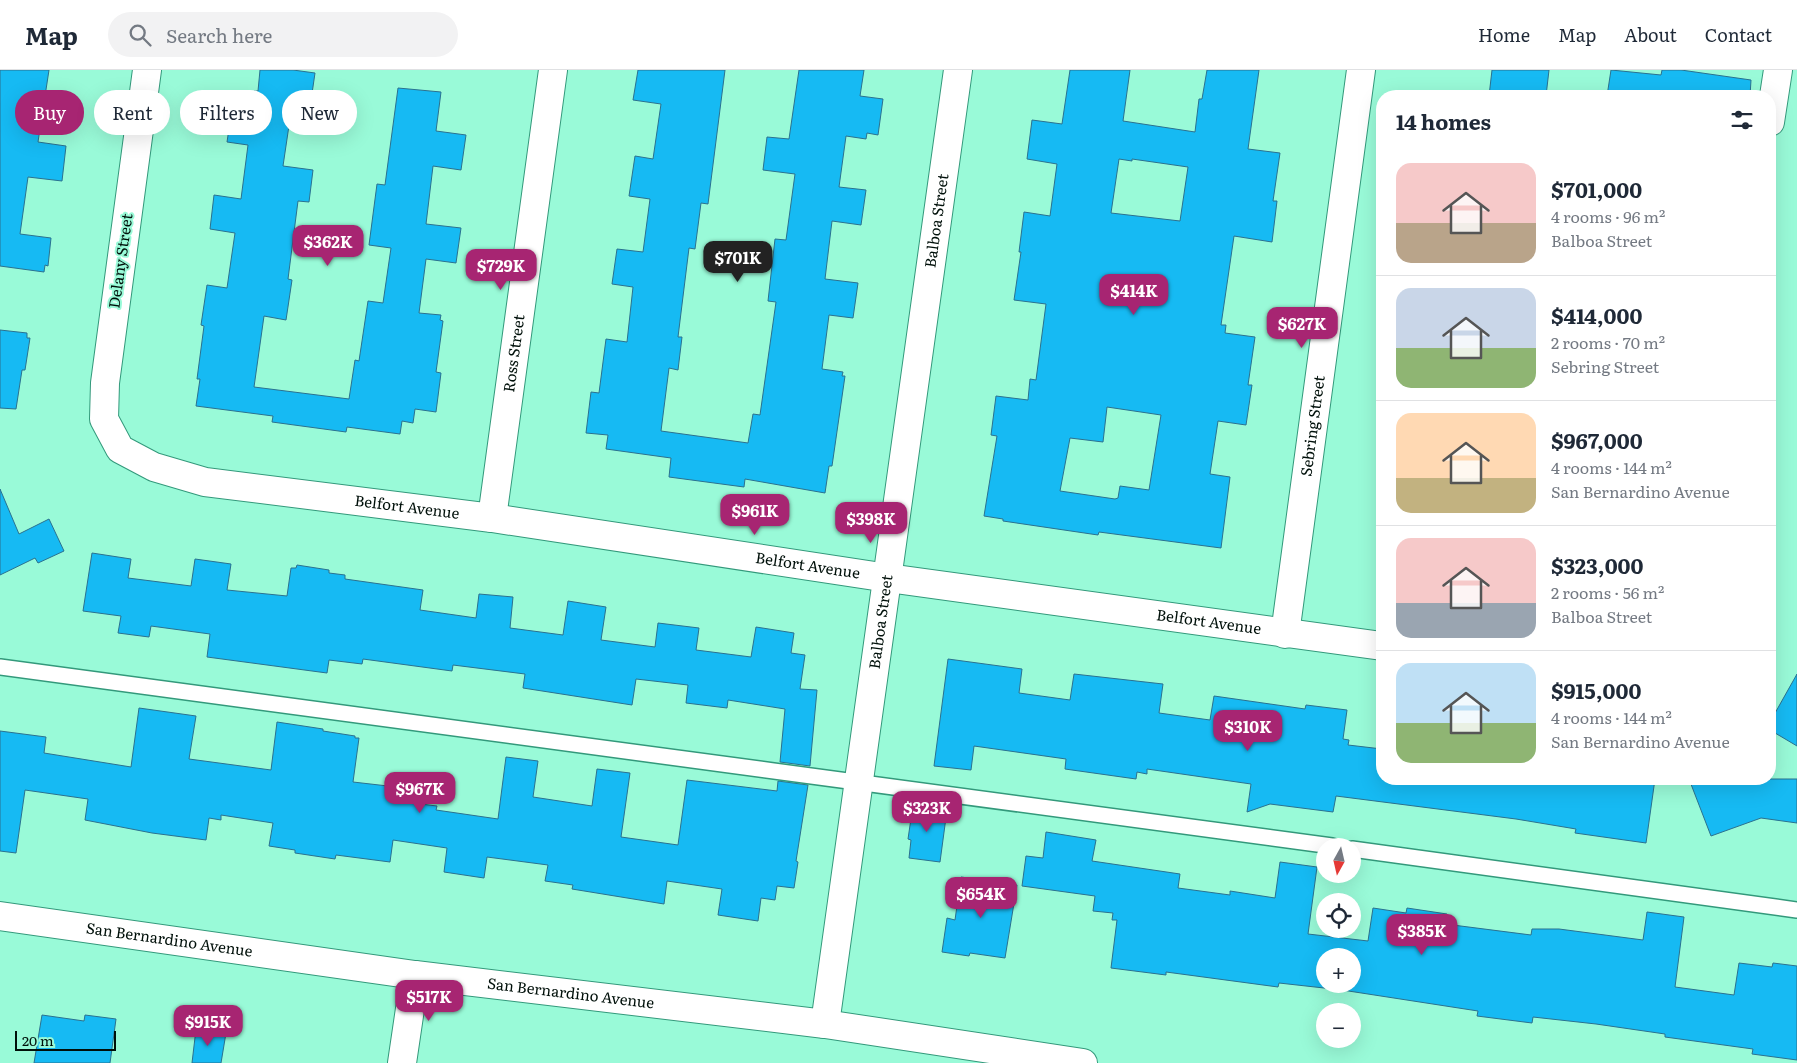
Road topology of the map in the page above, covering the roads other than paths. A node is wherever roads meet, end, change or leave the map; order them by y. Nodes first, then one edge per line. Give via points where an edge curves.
1 (147, 70) edge
2 (553, 70) edge
3 (958, 70) edge
4 (1360, 70) edge
5 (1784, 73) edge
6 (1776, 101) edge
7 (120, 450) joint
8 (492, 518) junction
9 (888, 578) junction
10 (1285, 634) junction
11 (1376, 645) edge
12 (0, 667) edge
13 (859, 782) junction
14 (1316, 844) edge
15 (1361, 850) edge
16 (1797, 910) edge
17 (0, 916) edge
18 (415, 975) junction
19 (825, 1024) junction
20 (402, 1063) edge
21 (1083, 1063) edge

1 - 7 street, Delany Street via 105,383 104,419
2 - 8 street, Ross Street
3 - 9 street, Balboa Street
4 - 10 street, Sebring Street
5 - 6 street
7 - 8 street, Belfort Avenue via 154,467 205,482
8 - 9 street, Belfort Avenue
9 - 10 street, Belfort Avenue
9 - 13 street, Balboa Street
10 - 11 street, Belfort Avenue
12 - 13 lane
13 - 14 lane
13 - 19 street, Balboa Street
15 - 16 lane
17 - 18 street, San Bernardino Avenue
18 - 19 street, San Bernardino Avenue
18 - 20 street
19 - 21 street, San Bernardino Avenue

